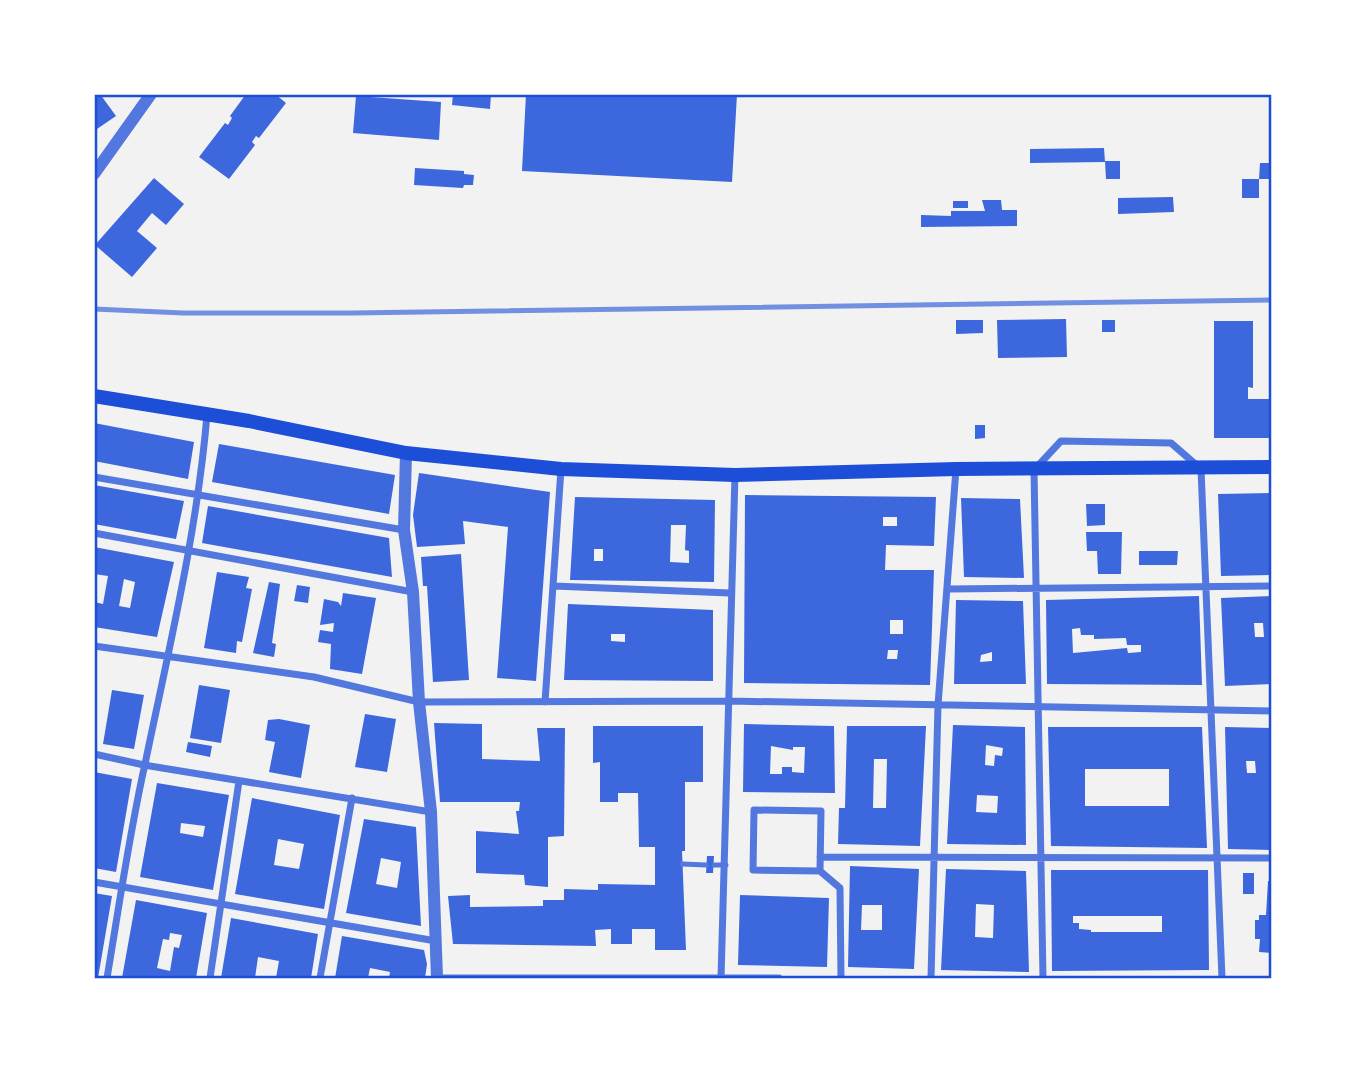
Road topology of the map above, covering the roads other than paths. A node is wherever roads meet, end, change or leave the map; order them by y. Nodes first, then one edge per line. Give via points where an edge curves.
1 (151, 94) edge
2 (94, 174) edge
3 (94, 396) edge
4 (208, 414) junction
5 (406, 453) junction
6 (1272, 467) edge
7 (956, 468) junction
8 (561, 469) junction
9 (1201, 469) junction
10 (1034, 470) junction
11 (735, 475) junction
12 (94, 477) edge
13 (200, 495) junction
14 (404, 530) junction
15 (94, 533) edge
16 (187, 550) junction
17 (553, 586) junction
18 (1272, 586) edge
19 (1207, 587) junction
20 (949, 589) junction
21 (1036, 590) junction
22 (413, 592) junction
23 (730, 593) junction
24 (94, 646) edge
25 (169, 658) junction
26 (729, 701) junction
27 (419, 702) junction
28 (545, 702) junction
29 (938, 705) junction
30 (1038, 707) junction
31 (1211, 711) junction
32 (1272, 711) edge
33 (94, 754) edge
34 (144, 765) junction
35 (239, 781) junction
36 (352, 798) junction
37 (431, 812) junction
38 (820, 857) junction
39 (1041, 858) junction
40 (1217, 858) junction
41 (1272, 858) edge
42 (936, 859) junction
43 (682, 864) dead end
44 (726, 865) junction
45 (820, 871) junction
46 (94, 882) edge
47 (122, 887) junction
48 (219, 906) junction
49 (329, 924) junction
50 (436, 941) junction
51 (107, 978) edge
52 (210, 978) edge
53 (320, 978) edge
54 (437, 978) edge
55 (543, 978) edge
56 (721, 978) edge
57 (779, 978) edge
58 (841, 978) edge
59 (931, 978) edge
60 (1043, 978) edge
61 (1222, 978) edge

1 - 2 street
3 - 4 main road
4 - 5 main road
4 - 13 street
5 - 8 main road
5 - 14 street
6 - 9 main road
7 - 10 main road
7 - 11 main road
7 - 20 street
8 - 11 main road
8 - 17 street
9 - 10 main road
9 - 10 street via 1171,443 1061,441
9 - 19 street
10 - 21 street
11 - 23 street
12 - 13 street
13 - 14 street
13 - 16 street
14 - 22 street
15 - 16 street
16 - 22 street
16 - 25 street
17 - 23 street
17 - 28 street
18 - 19 street
19 - 21 street
19 - 31 street
20 - 21 street
20 - 29 street
21 - 30 street
22 - 27 street
23 - 26 street
24 - 25 street
25 - 27 street via 314,677
25 - 34 street
26 - 28 street
26 - 29 street
26 - 44 street
27 - 28 street
27 - 37 street
29 - 30 street
29 - 42 street
30 - 31 street
30 - 39 street
31 - 32 street
31 - 40 street
33 - 34 street
34 - 35 street
34 - 47 street
35 - 36 street
35 - 48 street
36 - 37 street
36 - 49 street
37 - 50 street
38 - 42 street
38 - 45 street
38 - 45 street via 821,811 754,810 753,870
39 - 40 street
39 - 42 street
39 - 60 street
40 - 41 street
40 - 61 street
42 - 59 street
43 - 44 lane
44 - 56 street
45 - 58 street via 840,888
46 - 47 street
47 - 48 street
47 - 51 street
48 - 49 street
48 - 52 street
49 - 50 street
49 - 53 street
50 - 54 street
54 - 55 street
55 - 56 street
56 - 57 street

